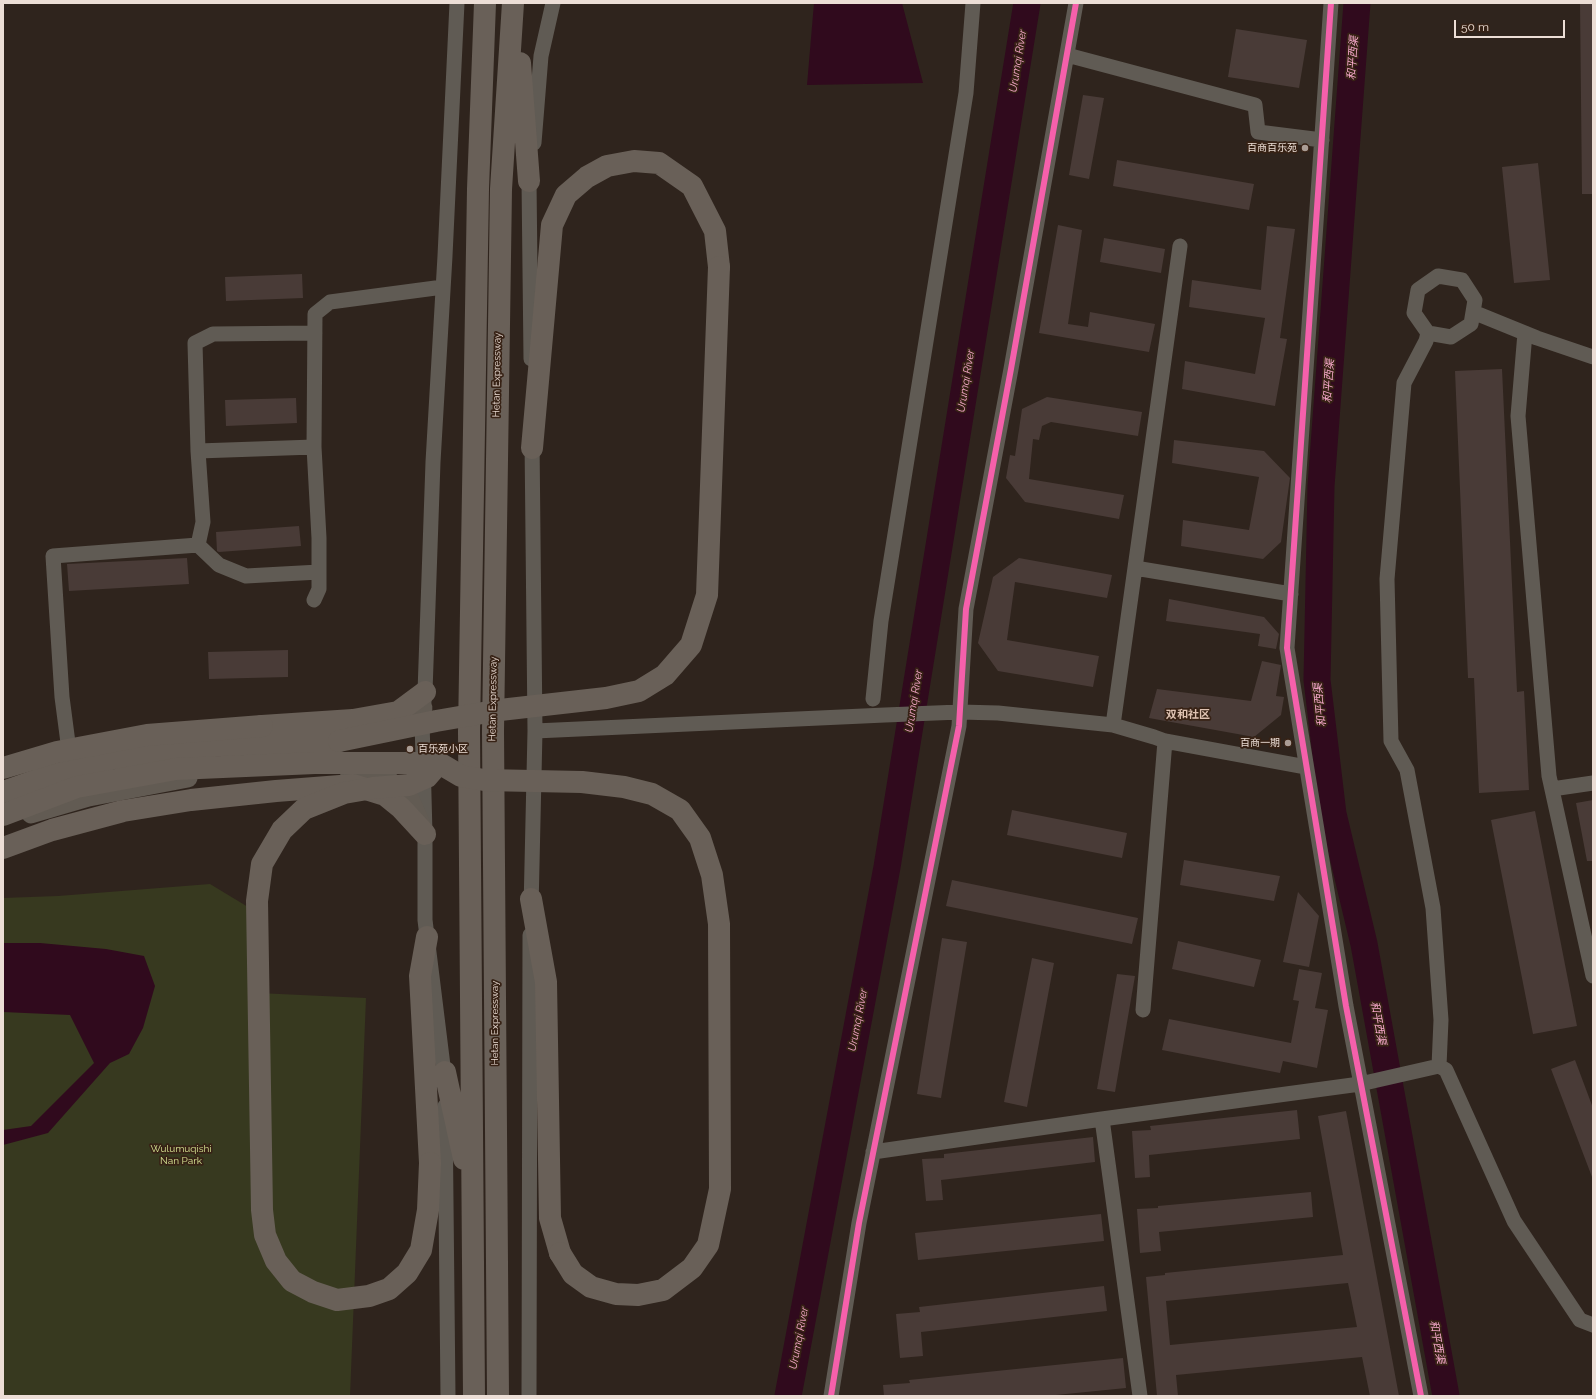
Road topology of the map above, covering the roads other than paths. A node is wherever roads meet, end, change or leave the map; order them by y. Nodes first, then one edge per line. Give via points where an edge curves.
1 (456, 3) edge
2 (485, 3) edge
3 (514, 3) edge
4 (553, 3) edge
5 (973, 3) edge
6 (1076, 3) edge
7 (1331, 3) edge
8 (1067, 55) junction
9 (1322, 140) junction
10 (529, 181) junction
11 (1180, 246) dead end
12 (443, 288) junction
13 (1473, 312) junction
14 (315, 333) junction
15 (1428, 333) junction
16 (1525, 333) junction
17 (1593, 357) edge
18 (314, 448) junction
19 (532, 448) junction
20 (198, 451) junction
21 (198, 545) junction
22 (1135, 568) junction
23 (319, 572) junction
24 (1291, 594) junction
25 (314, 600) dead end
26 (873, 699) dead end
27 (424, 700) junction
28 (960, 712) junction
29 (1113, 725) junction
30 (535, 731) junction
31 (1164, 741) junction
32 (70, 762) junction
33 (439, 763) junction
34 (1306, 767) junction
35 (3, 768) edge
36 (3, 783) edge
37 (1593, 783) edge
38 (1552, 790) junction
39 (3, 792) edge
40 (3, 815) edge
41 (3, 823) edge
42 (425, 834) junction
43 (3, 848) edge
44 (531, 899) junction
45 (427, 937) junction
46 (1593, 976) edge
47 (1143, 1010) dead end
48 (1433, 1067) junction
49 (445, 1072) junction
50 (1361, 1084) junction
51 (1102, 1119) junction
52 (873, 1152) junction
53 (473, 1197) junction
54 (1593, 1325) edge
55 (448, 1396) edge
56 (474, 1396) edge
57 (498, 1396) edge
58 (529, 1396) edge
59 (831, 1396) edge
60 (1140, 1396) edge
61 (1421, 1396) edge

1 - 12 street
2 - 53 highway via 478,189 469,732
3 - 10 highway
3 - 57 highway, Hetan Expressway via 501,189 493,731
4 - 10 street via 541,56
5 - 26 street via 966,93 881,621
6 - 8 street
7 - 9 street
8 - 9 street via 1255,105 1258,132
8 - 28 street via 966,609
9 - 24 street
10 - 19 street
11 - 22 street
12 - 14 street via 330,302 315,314
12 - 27 street
13 - 15 street via 1471,324 1451,337
13 - 15 street via 1476,300 1462,280 1438,276 1418,290 1414,313
13 - 16 street
14 - 18 street
14 - 20 street via 213,334 195,342
15 - 48 street via 1404,383 1387,579 1391,741 1407,770 1433,908 1441,1020
16 - 17 street
16 - 38 street via 1518,416
18 - 20 street
18 - 23 street
19 - 30 street
19 - 39 highway, bridge via 552,225 566,195 587,177 607,166 634,161 658,163 692,186 715,231 718,267 707,595 691,645 665,675 639,691 606,698 500,710 338,742 214,746 111,759
20 - 21 street via 203,522
21 - 23 street via 219,565 246,576
21 - 32 street via 53,556 62,697
22 - 24 street
22 - 29 street
23 - 25 street via 319,589
24 - 34 street via 1287,648
27 - 32 main road via 400,722 350,732 180,741
27 - 35 highway, bridge via 398,712 353,720 147,735 57,752
27 - 42 street via 422,720
28 - 29 street via 998,713
28 - 30 street
28 - 52 street
29 - 31 street
30 - 44 street
31 - 34 street
31 - 47 street
32 - 36 main road via 31,771
33 - 40 highway, bridge via 315,763 176,769 77,787
33 - 44 highway, bridge via 461,776 484,780 582,782 624,787 652,794 680,810 700,838 712,875 719,924 720,1189 708,1245 692,1268 663,1290 638,1295 616,1294 591,1287 573,1274 560,1253 550,1218 546,982
33 - 45 highway, bridge via 427,778 409,785 344,793 304,809 282,830 262,864 257,901 262,1210 265,1235 276,1261 292,1281 337,1300 369,1296 388,1289 407,1273 421,1250 428,1210 430,1163 420,976
34 - 50 street
37 - 38 street
38 - 46 street
41 - 42 main road via 89,797 191,777 343,768 390,781 410,799
42 - 43 highway via 402,808 384,795 353,785 276,790 123,811 52,830
42 - 45 street
44 - 58 street
45 - 49 street
48 - 50 street
48 - 54 street via 1446,1070 1514,1221 1580,1320
49 - 53 highway
49 - 55 street
50 - 51 street
50 - 61 street
51 - 52 street
51 - 60 street
52 - 59 street
53 - 56 highway

